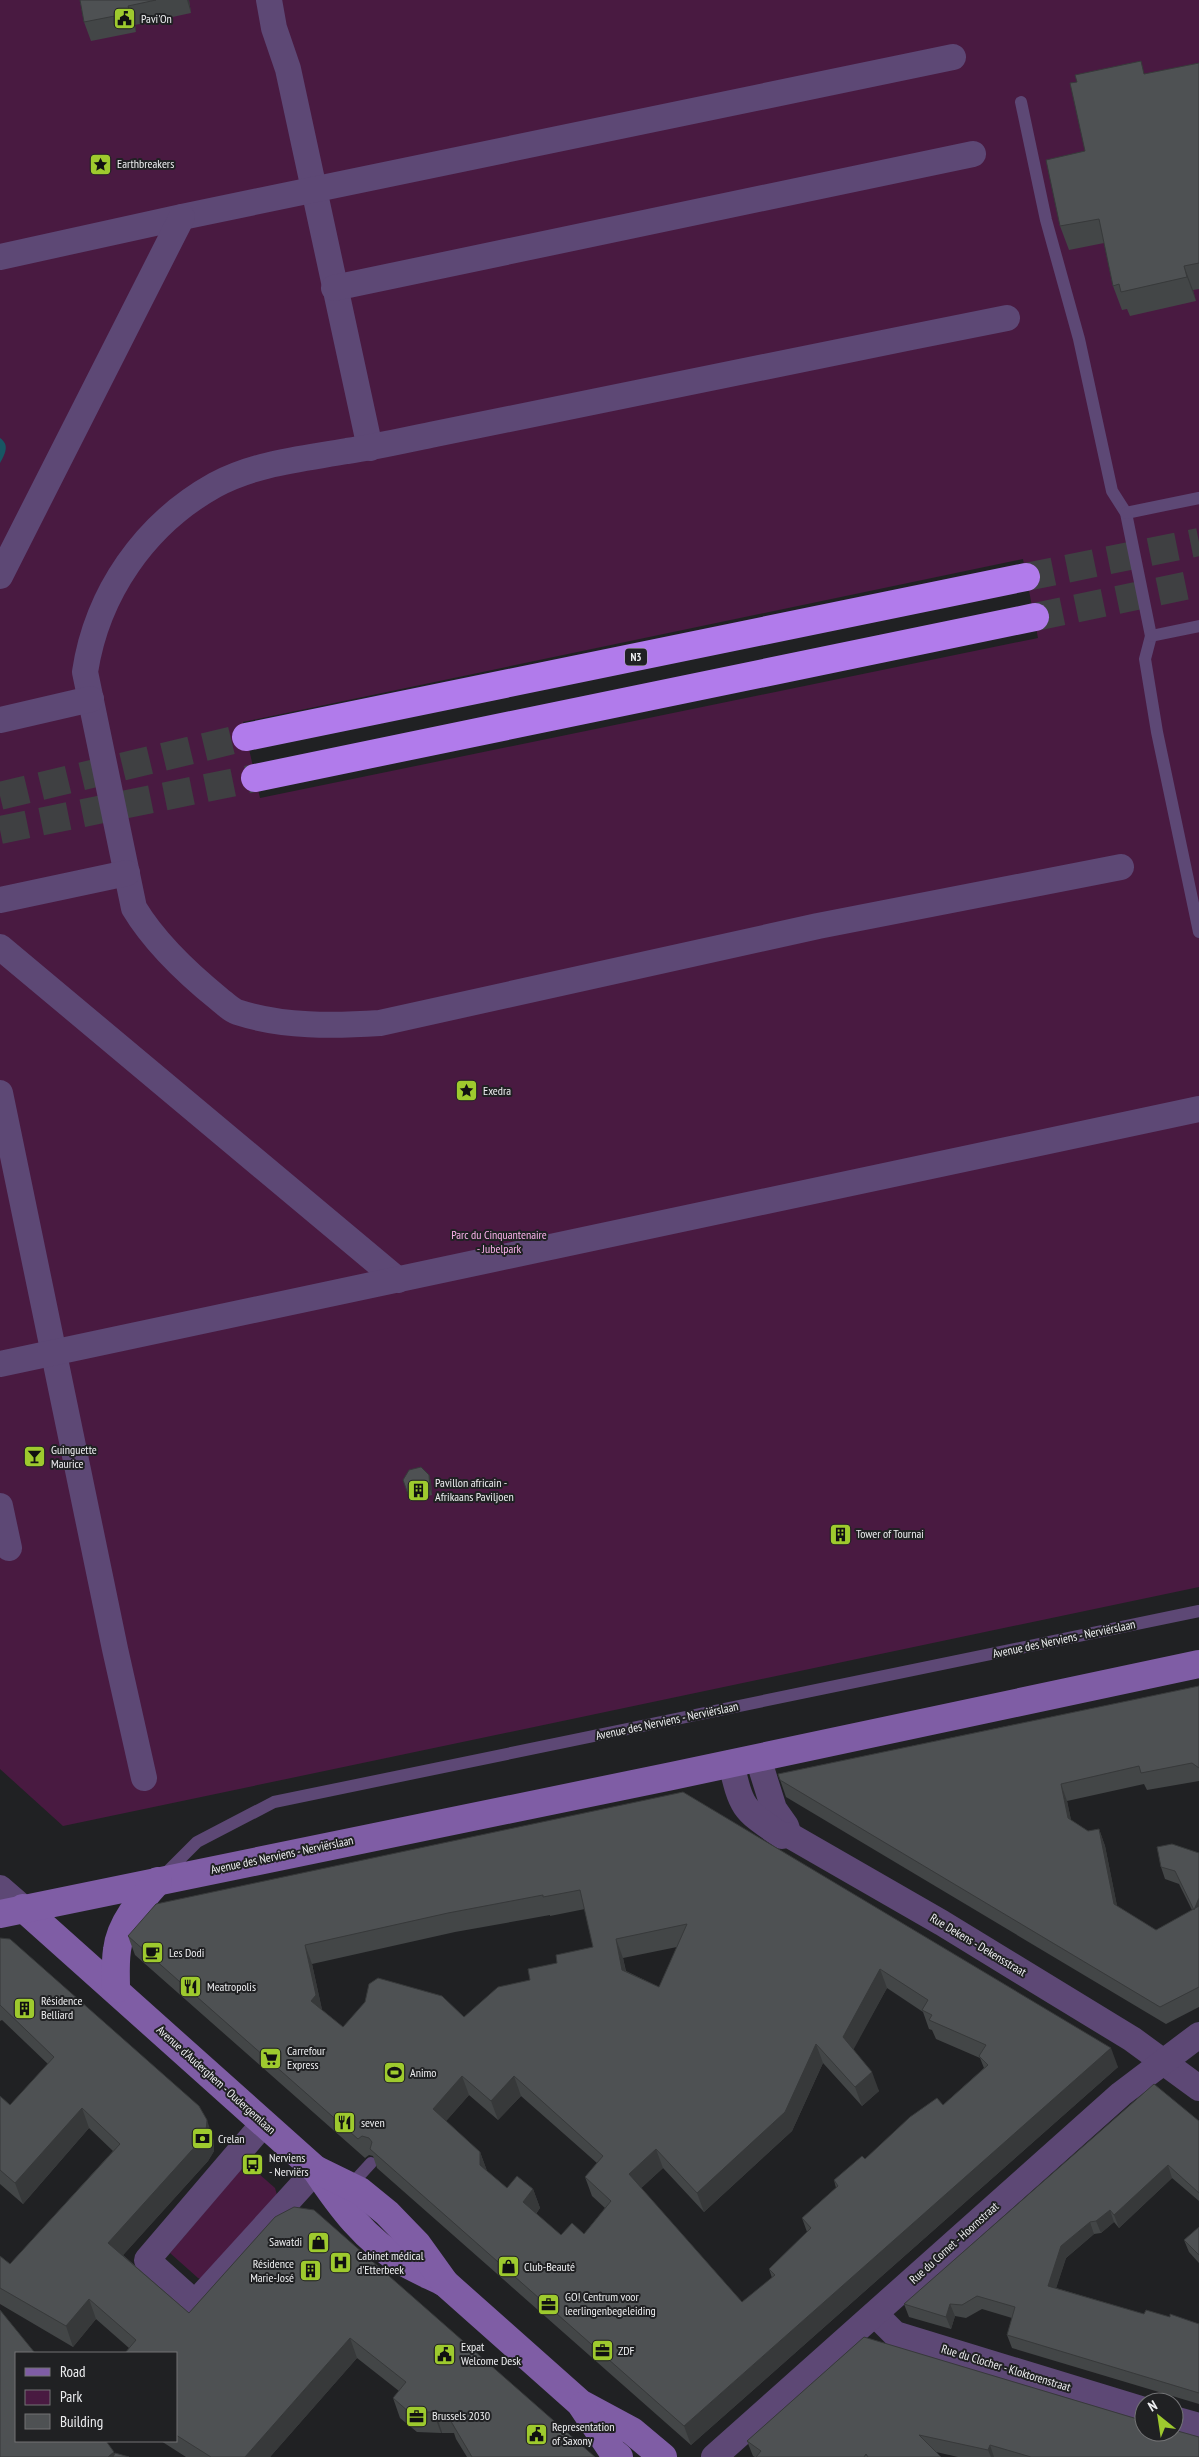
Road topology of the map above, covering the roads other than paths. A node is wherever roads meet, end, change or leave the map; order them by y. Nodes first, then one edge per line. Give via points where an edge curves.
1 (269, 0) edge
2 (953, 57) dead end
3 (1021, 102) dead end
4 (973, 154) dead end
5 (312, 190) junction
6 (182, 216) junction
7 (0, 257) edge
8 (334, 288) junction
9 (1007, 318) dead end
10 (370, 448) junction
11 (1199, 498) edge
12 (1126, 513) junction
13 (0, 576) edge
14 (1026, 577) tunnel mouth
15 (1035, 617) tunnel mouth
16 (1199, 626) edge
17 (1151, 636) junction
18 (91, 699) junction
19 (0, 720) edge
20 (246, 737) tunnel mouth
21 (255, 778) tunnel mouth
22 (1121, 867) dead end
23 (127, 873) junction
24 (0, 900) edge
25 (1199, 932) edge
26 (0, 947) edge
27 (0, 1093) edge
28 (1199, 1109) edge
29 (398, 1280) junction
30 (55, 1352) junction
31 (0, 1364) edge
32 (0, 1506) edge
33 (9, 1548) dead end
34 (1199, 1611) edge
35 (1199, 1664) edge
36 (758, 1758) junction
37 (731, 1763) junction
38 (144, 1778) dead end
39 (789, 1835) junction
40 (158, 1881) junction
41 (0, 1888) edge
42 (12, 1911) edge
43 (116, 1989) junction
44 (1199, 2034) edge
45 (1162, 2061) junction
46 (1199, 2088) edge
47 (264, 2123) junction
48 (371, 2163) edge
49 (316, 2170) junction
50 (349, 2187) junction
51 (445, 2283) junction
52 (875, 2314) junction
53 (580, 2403) junction
54 (1134, 2407) edge
55 (1184, 2422) edge
56 (1199, 2426) edge
57 (619, 2457) edge
58 (663, 2457) edge
59 (714, 2457) edge

1 - 5 street via 274,28 288,69
2 - 5 street
3 - 12 lane via 1046,220 1079,339 1112,491
4 - 8 street
5 - 6 street
5 - 8 street
6 - 7 street
6 - 13 street
8 - 10 street
9 - 10 street
10 - 18 street via 254,469 211,488 170,516 139,549 102,609 85,672
11 - 12 lane
12 - 17 lane
14 - 20 highway, N3
15 - 21 highway
16 - 17 lane
17 - 25 lane via 1145,659
18 - 19 street
18 - 23 street
22 - 23 street via 818,926 380,1023 330,1026 235,1012 153,936 134,908
23 - 24 street
26 - 29 street
27 - 30 street
28 - 29 street
29 - 30 street
30 - 31 street
30 - 38 street
32 - 33 street
34 - 40 lane, Avenue des Nerviens - Nerviërslaan via 274,1802 197,1842
35 - 36 street, Avenue des Nerviens - Nerviërslaan
36 - 37 street, Avenue des Nerviens - Nerviërslaan
36 - 39 street via 774,1809
37 - 39 street, Rue Dekens - Dekensstraat via 739,1797 748,1812 782,1836
37 - 40 street, Avenue des Nerviens - Nerviërslaan
39 - 45 street, Rue Dekens - Dekensstraat via 942,1923 1132,2039
40 - 42 street, Avenue des Nerviens - Nerviërslaan
40 - 43 street via 134,1910 123,1930 117,1950
41 - 42 street
42 - 43 street, Avenue d'Auderghem - Oudergemlaan
43 - 47 street, Avenue d'Auderghem - Oudergemlaan
44 - 45 street, Rue du Cornet - Hoornstraat
45 - 46 street, Rue Dekens - Dekensstraat
45 - 52 street, Rue du Cornet - Hoornstraat
47 - 49 street, Avenue d'Auderghem - Oudergemlaan
47 - 49 street via 147,2260 174,2285 195,2303
48 - 50 lane
49 - 50 street, Avenue d'Auderghem - Oudergemlaan
49 - 51 street, Avenue d'Auderghem - Oudergemlaan via 342,2209 367,2235 402,2262
50 - 51 street, Avenue d'Auderghem - Oudergemlaan via 387,2213 417,2244
51 - 53 street, Avenue d'Auderghem - Oudergemlaan
52 - 54 street, Rue du Clocher - Kloktorenstraat via 895,2334
52 - 59 street, Rue du Cornet - Hoornstraat
53 - 57 street, Avenue d'Auderghem - Oudergemlaan
53 - 58 street, Avenue d'Auderghem - Oudergemlaan via 632,2431
55 - 56 street

